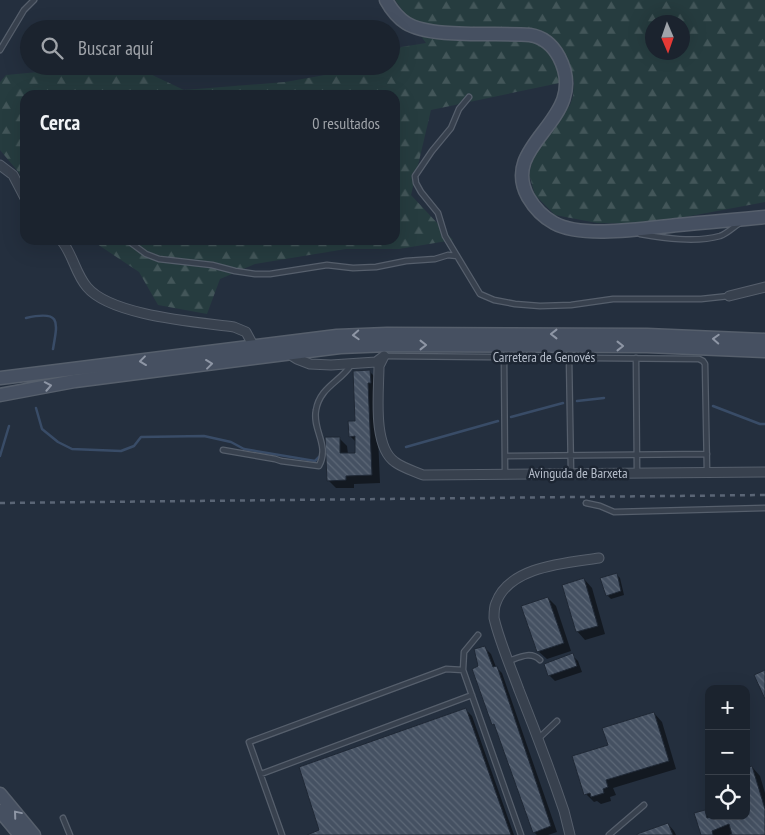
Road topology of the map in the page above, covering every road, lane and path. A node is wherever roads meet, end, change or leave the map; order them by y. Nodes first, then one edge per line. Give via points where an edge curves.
1 (34, 0) edge
2 (386, 0) edge
3 (0, 50) edge
4 (469, 97) dead end
5 (1, 168) edge
6 (20, 188) edge
7 (762, 217) edge
8 (65, 245) edge
9 (134, 245) edge
10 (457, 256) junction
11 (765, 287) edge
12 (729, 296) joint
13 (765, 340) edge
14 (254, 346) junction
15 (386, 351) junction
16 (765, 351) edge
17 (289, 354) junction
18 (504, 357) junction
19 (569, 357) junction
20 (636, 358) junction
21 (352, 363) junction
22 (0, 378) edge
23 (0, 395) edge
24 (223, 450) dead end
25 (707, 454) junction
26 (571, 455) junction
27 (637, 455) junction
28 (505, 456) junction
29 (707, 472) junction
30 (765, 472) edge
31 (571, 473) junction
32 (637, 473) junction
33 (505, 474) junction
34 (586, 503) dead end
35 (765, 508) edge
36 (599, 558) dead end
37 (478, 635) dead end
38 (540, 660) dead end
39 (509, 661) junction
40 (463, 670) junction
41 (472, 695) junction
42 (557, 722) dead end
43 (538, 740) junction
44 (260, 774) junction
45 (0, 794) edge
46 (644, 805) dead end
47 (0, 812) edge
48 (63, 818) dead end
49 (20, 835) edge
50 (34, 835) edge
51 (70, 835) edge
52 (282, 835) edge
53 (521, 835) edge
54 (570, 835) edge
55 (609, 835) edge

1 - 3 lane via 24,10
2 - 7 main road via 398,17 420,29 530,35 541,37 551,46 561,62 566,92 560,109 525,159 522,176 525,192 538,211 556,225 581,230 621,231
4 - 10 lane via 458,109 451,128 415,176 421,192 438,213 445,236
5 - 6 street via 13,175
8 - 14 street via 87,288 99,297 144,314 234,328 246,332
9 - 10 lane via 159,258 256,274 328,266 376,267
10 - 12 lane via 480,294 515,304 564,306 613,299
11 - 12 street
13 -> 14 main road via 647,335 387,334 337,336
14 -> 22 main road
15 -> 16 main road via 647,346
15 - 17 main road via 340,347
15 - 18 lane, Carretera de Genovés
15 - 21 street, Carretera de Genovés via 376,362
15 - 33 street, Avinguda de Barxeta via 379,366 380,431 383,447 394,462 423,474
17 - 21 street, Carretera de Genovés via 310,364
23 -> 17 main road via 75,381
18 - 19 lane, Carretera de Genovés
18 - 28 lane
19 - 20 lane, Carretera de Genovés
19 - 26 lane
20 - 25 lane, Carretera de Genovés via 703,361
20 - 27 lane
21 - 24 lane via 326,389 316,408 323,459 319,466
25 - 27 lane
25 - 29 lane
26 - 27 lane
26 - 28 lane
26 - 31 lane
27 - 32 lane
28 - 33 lane
29 - 30 street, Avinguda de Barxeta
29 - 32 street, Avinguda de Barxeta
31 - 32 street, Avinguda de Barxeta
31 - 33 street, Avinguda de Barxeta
34 - 35 lane via 614,512
36 - 39 street via 533,571 506,587 496,602 494,618
37 - 40 lane via 464,652
38 - 39 lane via 531,654
39 - 43 street
40 - 41 lane
40 - 44 lane via 446,669 249,742
41 - 44 lane
41 - 53 lane
42 - 43 lane
43 - 54 street
44 - 52 lane
50 -> 45 main road
46 - 55 lane
47 - 49 main road
48 - 51 lane

